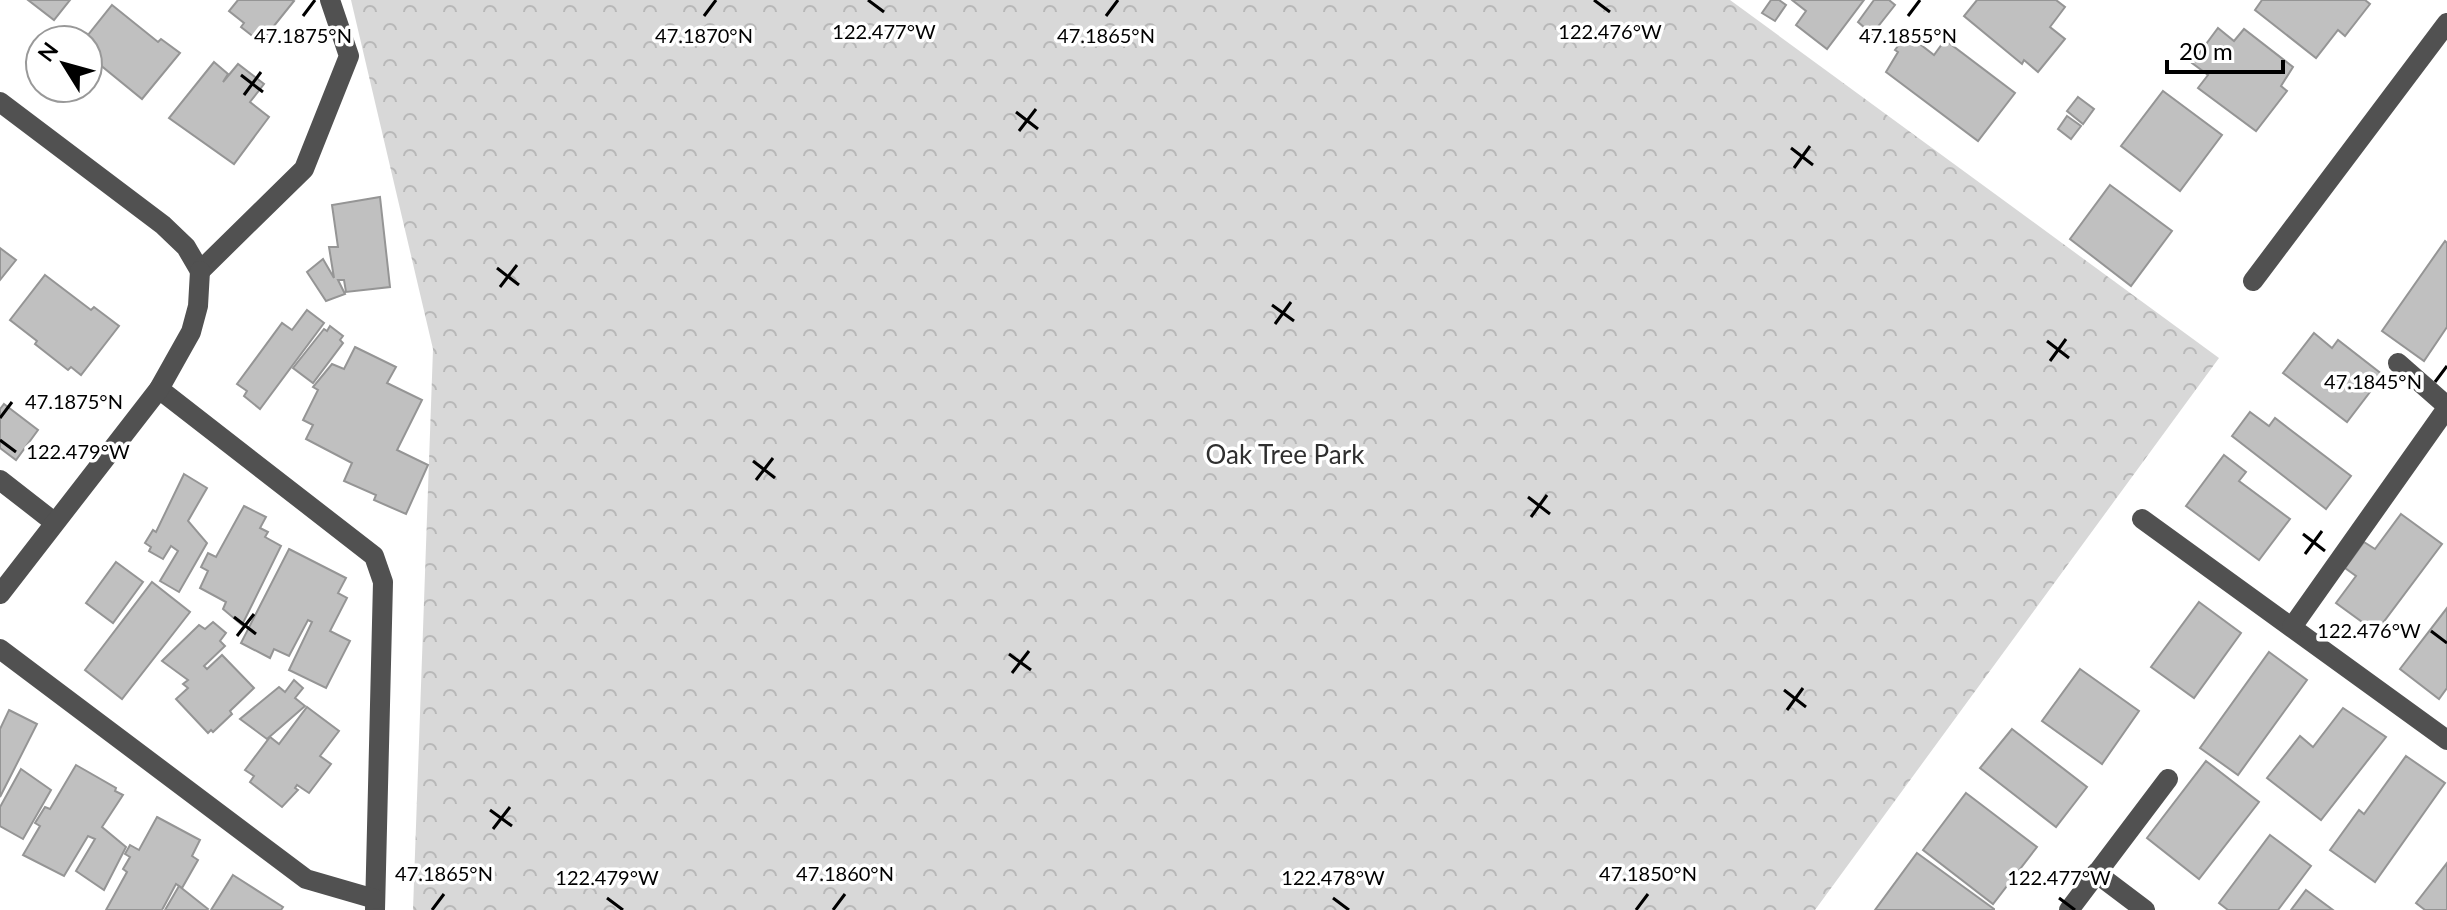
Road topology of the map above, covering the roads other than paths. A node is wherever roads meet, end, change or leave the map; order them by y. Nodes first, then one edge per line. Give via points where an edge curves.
1 (330, 0) edge
2 (2447, 23) edge
3 (0, 102) edge
4 (200, 271) junction
5 (2253, 281) dead end
6 (2398, 363) dead end
7 (159, 389) junction
8 (2447, 407) edge
9 (0, 480) edge
10 (2142, 519) dead end
11 (54, 522) junction
12 (0, 594) edge
13 (2292, 627) junction
14 (0, 649) edge
15 (2447, 740) edge
16 (2168, 779) dead end
17 (2096, 873) junction
18 (375, 904) edge
19 (2069, 910) edge
20 (2145, 910) edge

1 - 4 street via 349,56 304,169
2 - 5 street
3 - 4 street via 163,225 186,247
4 - 7 street via 191,332
6 - 8 street
7 - 11 street
7 - 18 street via 374,556 383,582
8 - 13 street
9 - 11 street
10 - 13 street
11 - 12 street
13 - 15 street
14 - 18 street via 306,879
16 - 17 street
17 - 19 street
17 - 20 street

